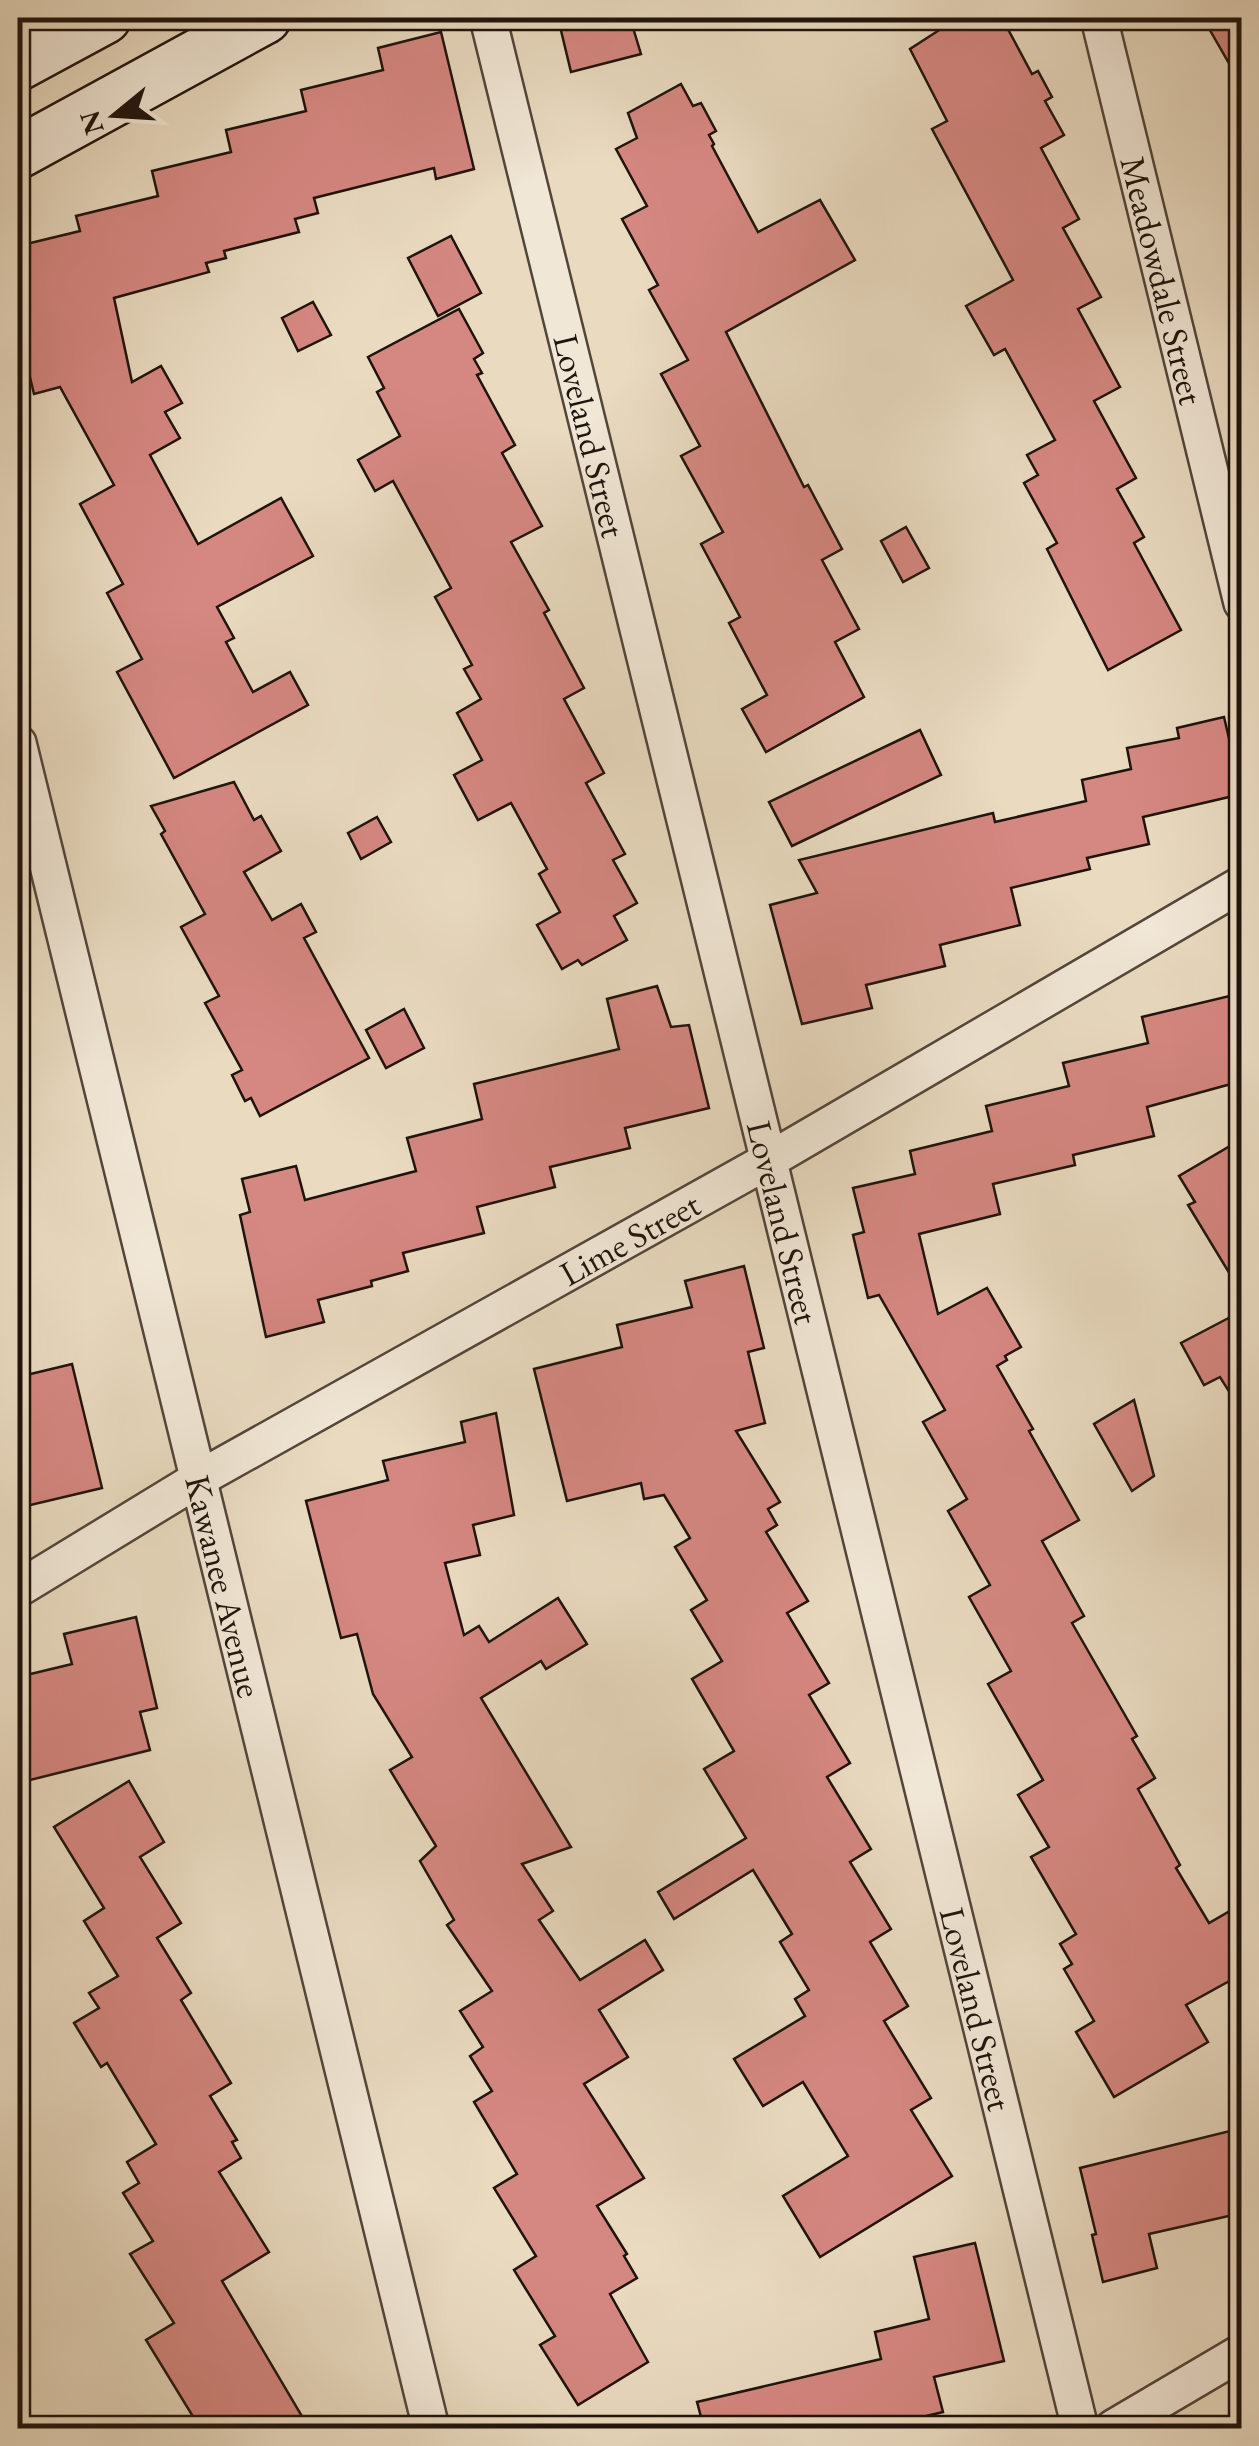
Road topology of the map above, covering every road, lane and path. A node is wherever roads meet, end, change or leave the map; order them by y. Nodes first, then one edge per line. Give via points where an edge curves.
1 (106, 18) edge
2 (265, 18) edge
3 (488, 18) edge
4 (1099, 18) edge
5 (18, 65) edge
6 (18, 153) edge
7 (1242, 602) edge
8 (18, 743) edge
9 (1242, 884) edge
10 (770, 1159) junction
11 (200, 1478) junction
12 (18, 1589) edge
13 (1242, 2352) edge
14 (431, 2428) edge
15 (1080, 2428) edge
16 (1112, 2428) edge

1 - 5 main road
2 - 6 main road
3 - 10 street, Loveland Street
4 - 7 street, Meadowdale Street
8 - 11 street, Kawanee Avenue
9 - 10 street, Lime Street
10 - 11 street, Lime Street
10 - 15 street, Loveland Street
11 - 12 street, Lime Street
11 - 14 street, Kawanee Avenue
13 - 16 street

